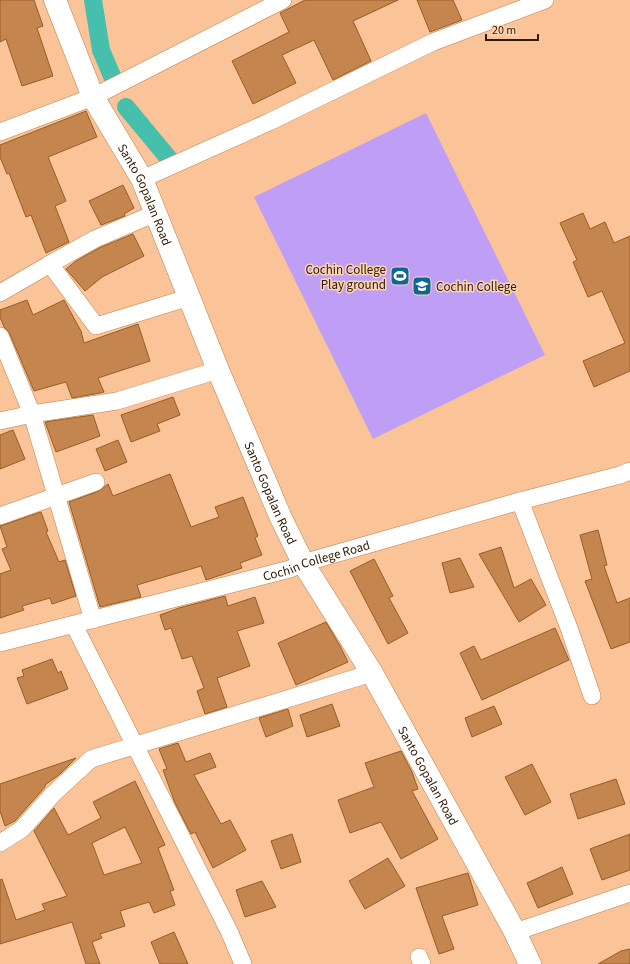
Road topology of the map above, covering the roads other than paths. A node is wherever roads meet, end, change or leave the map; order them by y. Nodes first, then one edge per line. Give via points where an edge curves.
1 (55, 0) edge
2 (282, 0) edge
3 (545, 0) edge
4 (93, 97) junction
5 (0, 132) edge
6 (142, 179) junction
7 (156, 214) junction
8 (50, 264) junction
9 (0, 293) edge
10 (190, 297) junction
11 (0, 336) edge
12 (218, 370) junction
13 (32, 414) junction
14 (0, 421) edge
15 (630, 471) edge
16 (96, 482) dead end
17 (56, 496) junction
18 (520, 501) junction
19 (0, 516) edge
20 (303, 563) junction
21 (92, 620) junction
22 (74, 625) junction
23 (0, 643) edge
24 (372, 673) junction
25 (592, 696) dead end
26 (134, 744) junction
27 (0, 843) edge
28 (630, 893) edge
29 (515, 932) junction
30 (244, 964) edge
31 (530, 964) edge

1 - 4 main road, Santo Gopalan Road
2 - 4 street
3 - 6 street via 433,42 269,122
4 - 5 street
4 - 6 main road, Santo Gopalan Road
6 - 7 main road, Santo Gopalan Road
7 - 8 street via 96,239
7 - 10 main road, Santo Gopalan Road
8 - 9 street
8 - 10 street via 96,326
10 - 12 main road, Santo Gopalan Road
11 - 13 street
12 - 13 street via 117,400
12 - 20 main road, Santo Gopalan Road
13 - 14 street
13 - 17 street
15 - 18 street, Cochin College Road
16 - 17 street
17 - 19 street
17 - 21 street
18 - 20 street, Cochin College Road
18 - 25 street
20 - 21 street, Cochin College Road via 290,569
20 - 24 main road, Santo Gopalan Road
21 - 22 street, Cochin College Road
22 - 23 street, Cochin College Road
22 - 26 street
24 - 26 street
24 - 29 main road, Santo Gopalan Road
26 - 27 street via 91,759 53,794 22,829
26 - 30 street
28 - 29 street
29 - 31 main road, Santo Gopalan Road

